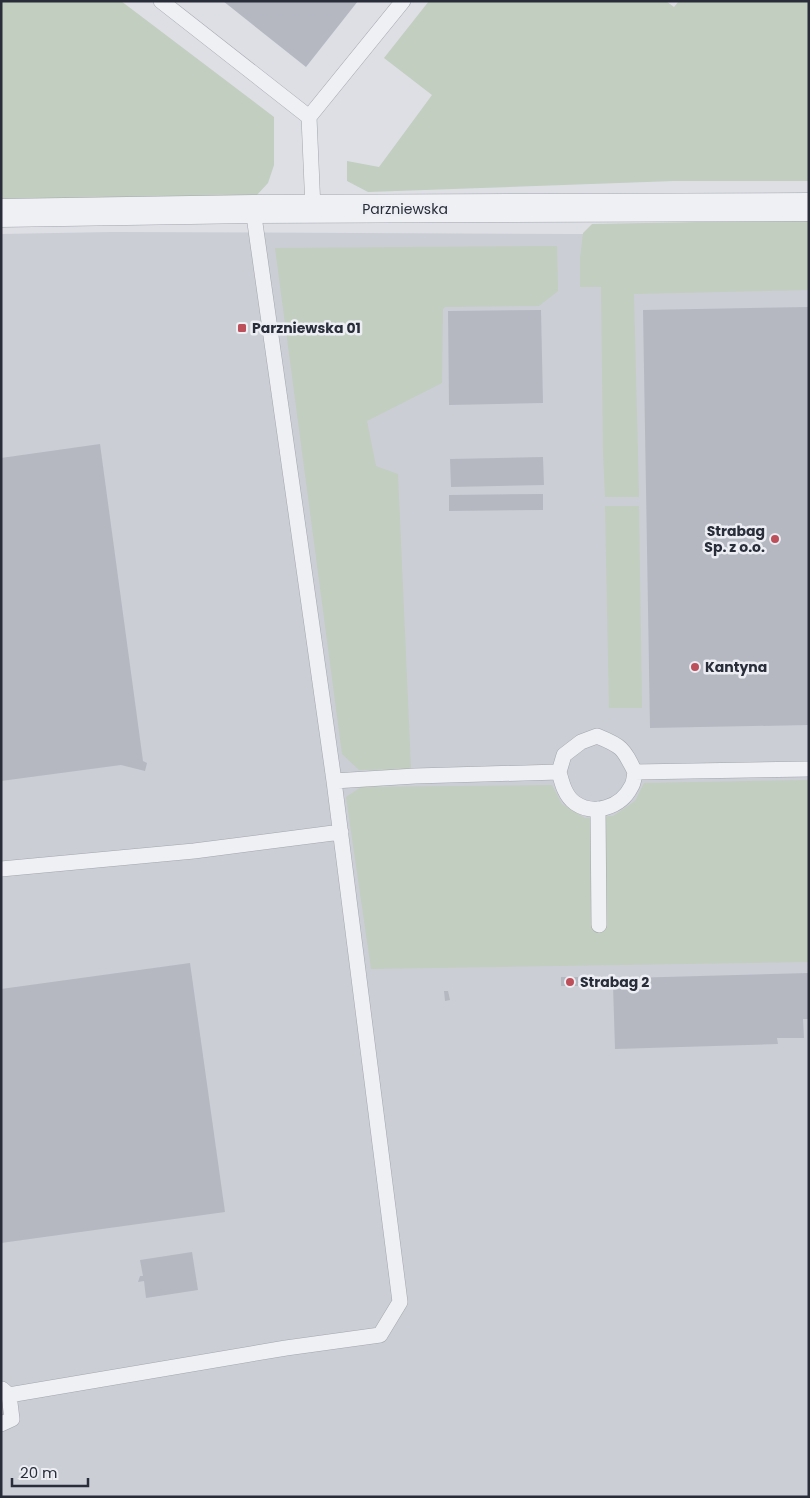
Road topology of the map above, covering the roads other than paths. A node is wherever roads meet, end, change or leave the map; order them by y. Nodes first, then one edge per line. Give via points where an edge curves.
1 (161, 1) edge
2 (403, 1) edge
3 (309, 117) junction
4 (809, 207) edge
5 (252, 209) junction
6 (313, 209) junction
7 (1, 213) edge
8 (809, 769) edge
9 (559, 772) junction
10 (635, 772) junction
11 (334, 781) junction
12 (598, 810) junction
13 (340, 832) junction
14 (1, 869) edge
15 (599, 925) dead end
16 (5, 1392) edge
17 (1, 1424) edge

1 - 3 lane
2 - 3 lane
3 - 6 lane
4 - 6 street, Parzniewska
5 - 6 street, Parzniewska
5 - 7 street, Parzniewska
5 - 11 lane
8 - 10 lane
9 - 10 lane via 564,755 581,742 597,736 618,744
9 - 11 lane
9 - 12 lane via 564,789 575,802
10 - 12 lane via 632,786 624,798
11 - 13 lane
12 - 15 lane
13 - 14 lane via 194,851
13 - 16 lane via 400,1302 380,1335
16 - 17 lane via 12,1420

